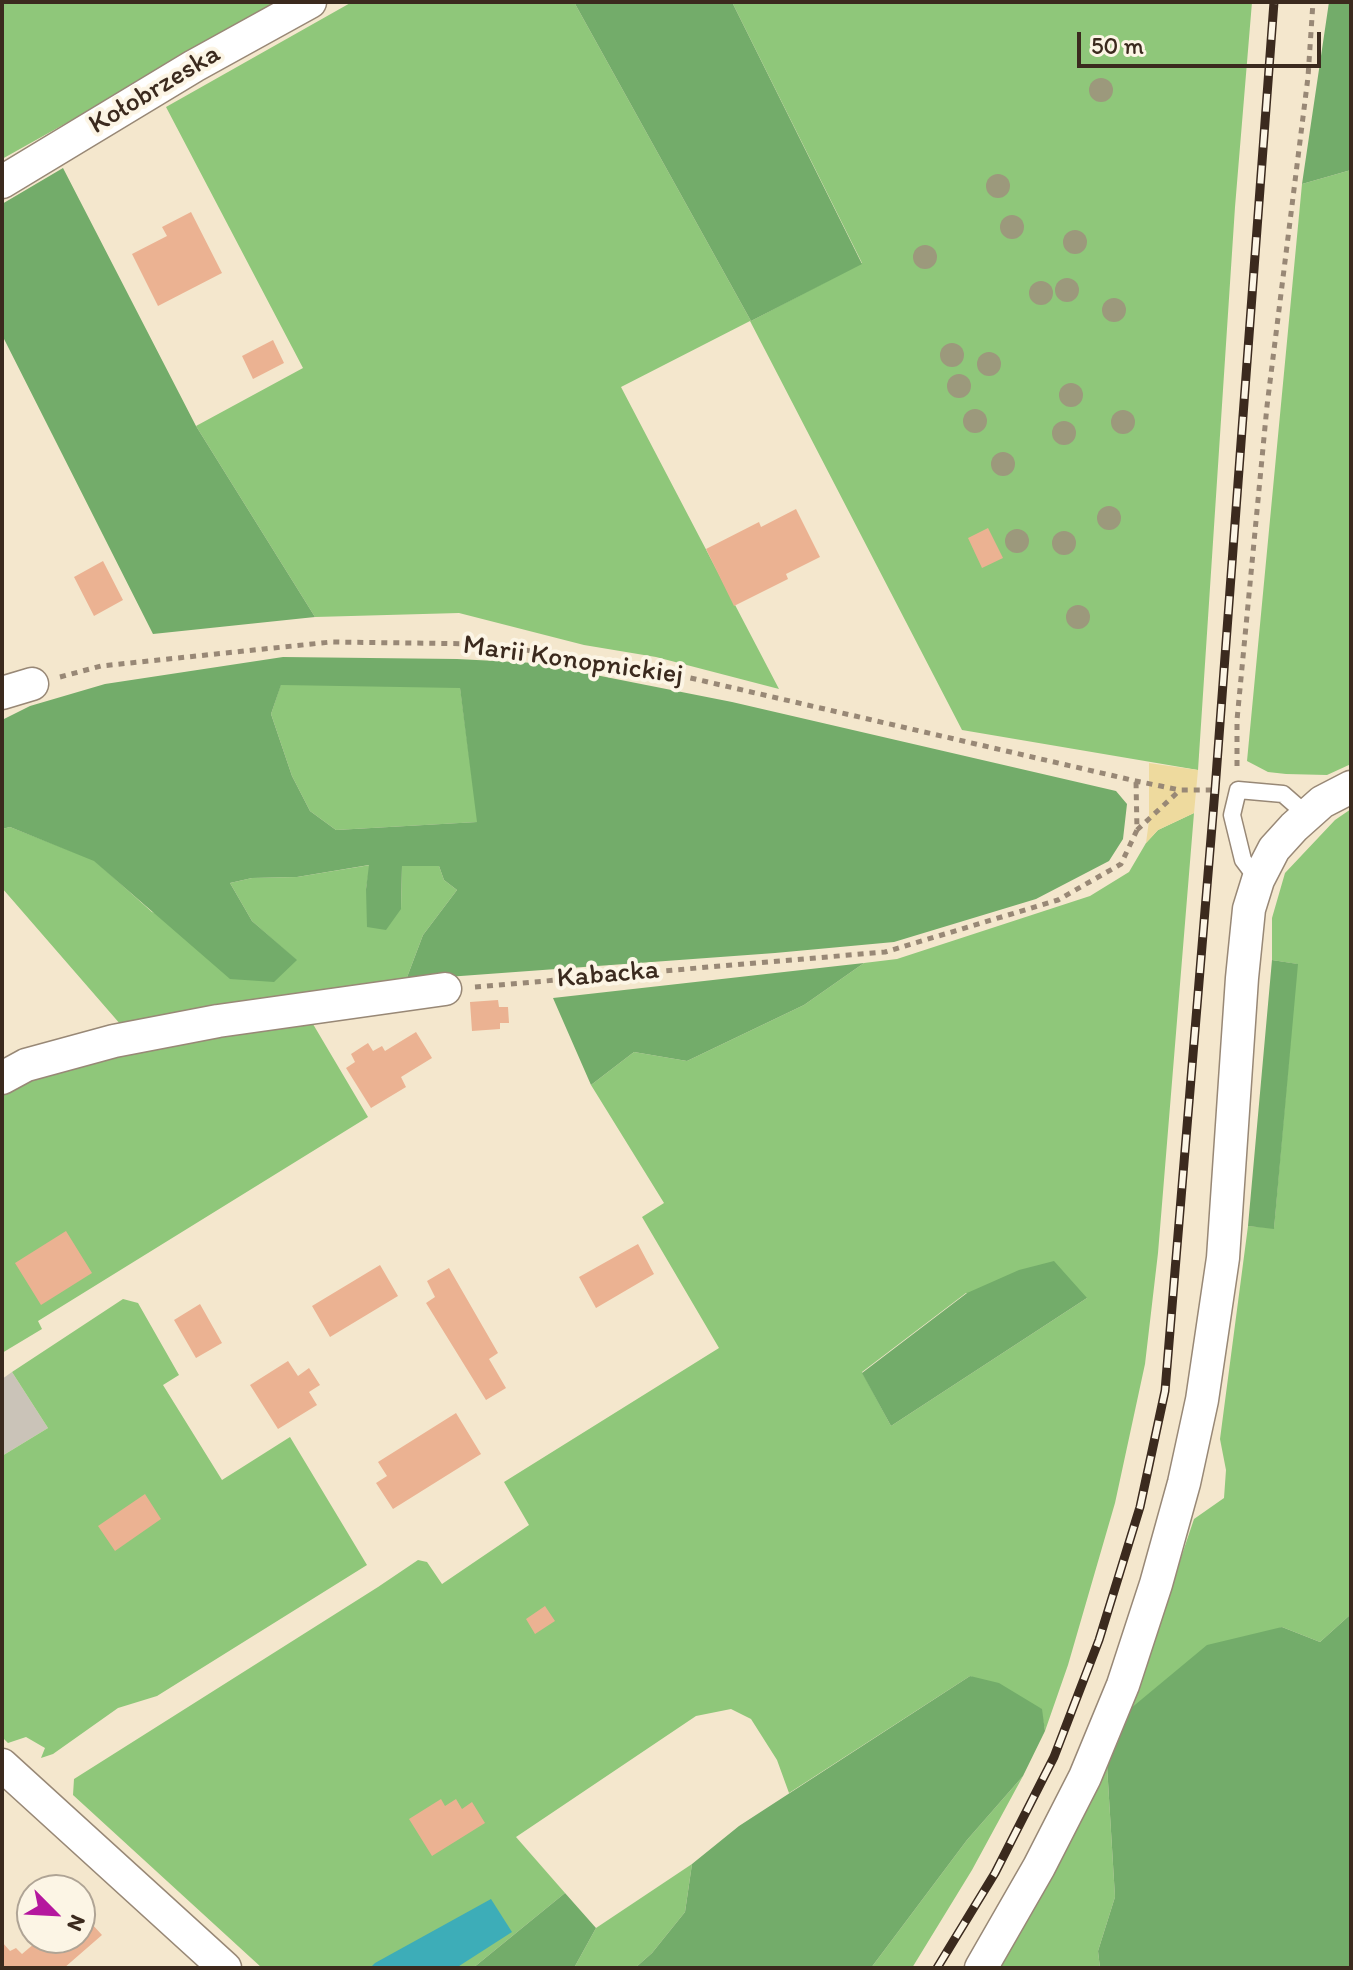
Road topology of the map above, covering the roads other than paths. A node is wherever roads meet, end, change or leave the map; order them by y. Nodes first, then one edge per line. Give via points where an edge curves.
1 (310, 2) edge
2 (2, 182) edge
3 (1351, 787) edge
4 (1307, 815) junction
5 (1258, 880) junction
6 (445, 989) road end
7 (2, 1078) edge
8 (2, 1765) edge
9 (225, 1968) edge
10 (981, 1968) edge

1 - 2 street, Kołobrzeska
3 - 4 street
4 - 5 street via 1274,849
4 - 5 lane via 1283,794 1238,790 1232,815 1243,860
5 - 10 street via 1249,909 1242,978 1223,1258 1184,1483 1123,1685 1096,1751
6 - 7 street via 114,1041 26,1065
8 - 9 street

